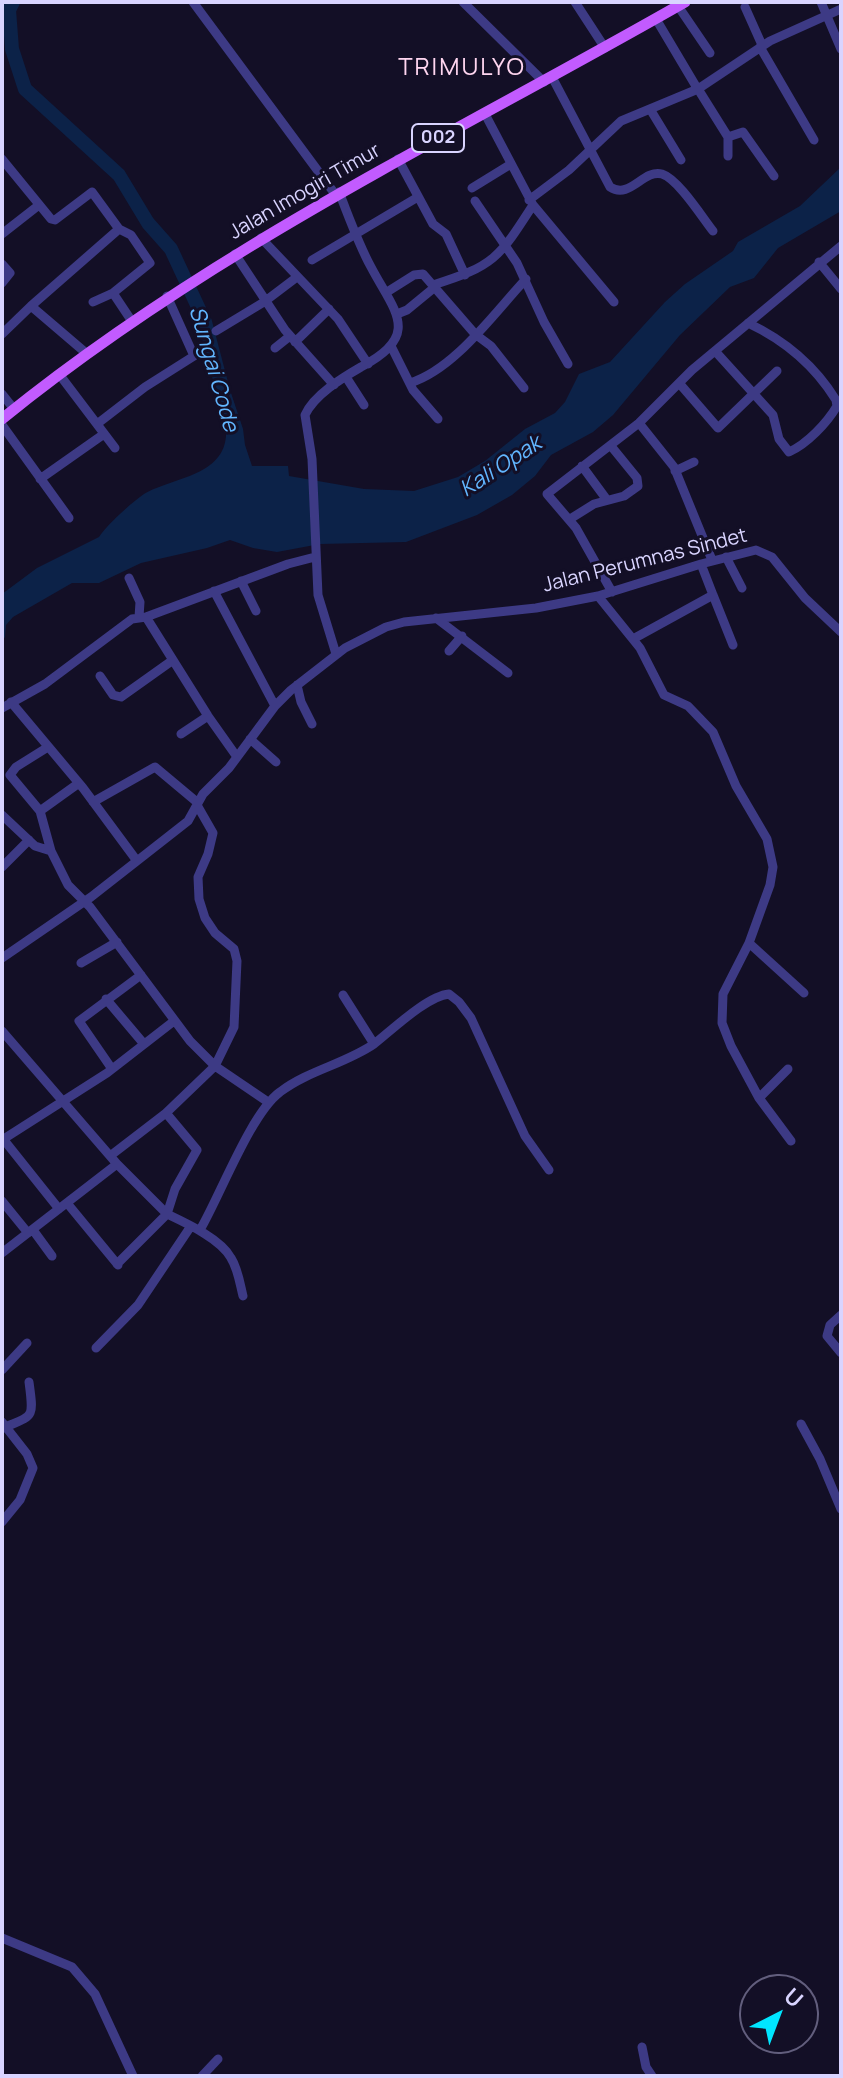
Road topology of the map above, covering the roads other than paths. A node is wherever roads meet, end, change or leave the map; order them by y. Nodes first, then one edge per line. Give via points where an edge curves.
1 (193, 2) edge
2 (463, 2) edge
3 (575, 2) edge
4 (821, 2) edge
5 (676, 5) edge
6 (745, 7) dead end
7 (841, 9) edge
8 (827, 14) junction
9 (656, 19) junction
10 (761, 46) junction
11 (605, 48) junction
12 (841, 49) edge
13 (710, 53) dead end
14 (548, 79) junction
15 (697, 88) junction
16 (650, 109) junction
17 (485, 114) junction
18 (728, 137) junction
19 (814, 140) dead end
20 (590, 149) junction
21 (728, 156) dead end
22 (2, 159) edge
23 (398, 159) junction
24 (681, 160) dead end
25 (511, 164) junction
26 (774, 176) dead end
27 (472, 188) dead end
28 (337, 193) junction
29 (418, 197) junction
30 (475, 201) dead end
31 (531, 203) junction
32 (39, 205) junction
33 (119, 229) junction
34 (713, 231) dead end
35 (2, 234) edge
36 (356, 235) junction
37 (261, 238) junction
38 (841, 246) edge
39 (506, 247) junction
40 (235, 254) junction
41 (312, 260) dead end
42 (819, 262) junction
43 (2, 264) edge
44 (465, 275) junction
45 (297, 277) junction
46 (526, 279) junction
47 (2, 283) edge
48 (434, 286) junction
49 (841, 289) edge
50 (387, 292) junction
51 (113, 293) junction
52 (167, 296) junction
53 (93, 302) dead end
54 (264, 302) junction
55 (614, 302) dead end
56 (31, 306) junction
57 (329, 309) junction
58 (397, 314) junction
59 (131, 320) junction
60 (748, 323) junction
61 (216, 331) dead end
62 (2, 334) edge
63 (475, 334) junction
64 (292, 339) junction
65 (391, 346) junction
66 (275, 348) dead end
67 (715, 351) junction
68 (86, 353) junction
69 (368, 364) junction
70 (568, 364) dead end
71 (777, 371) dead end
72 (59, 374) junction
73 (346, 377) junction
74 (410, 383) junction
75 (679, 383) junction
76 (334, 385) junction
77 (524, 388) dead end
78 (2, 394) edge
79 (754, 394) junction
80 (364, 405) dead end
81 (14, 409) junction
82 (2, 419) edge
83 (438, 419) dead end
84 (639, 423) junction
85 (97, 424) junction
86 (2, 425) edge
87 (104, 434) junction
88 (611, 446) junction
89 (115, 448) dead end
90 (694, 462) dead end
91 (582, 466) junction
92 (675, 471) junction
93 (40, 479) junction
94 (607, 500) junction
95 (69, 518) dead end
96 (570, 519) junction
97 (315, 556) junction
98 (726, 557) junction
99 (712, 560) junction
100 (701, 564) junction
101 (129, 578) dead end
102 (241, 581) junction
103 (742, 588) dead end
104 (214, 591) junction
105 (612, 592) junction
106 (713, 595) junction
107 (598, 596) junction
108 (256, 611) dead end
109 (142, 617) junction
110 (436, 618) junction
111 (841, 632) edge
112 (462, 636) junction
113 (633, 639) junction
114 (733, 645) dead end
115 (449, 651) dead end
116 (336, 654) junction
117 (173, 660) junction
118 (508, 673) dead end
119 (100, 676) dead end
120 (297, 685) junction
121 (11, 702) junction
122 (275, 706) junction
123 (2, 708) edge
124 (208, 716) junction
125 (312, 724) dead end
126 (181, 734) dead end
127 (250, 739) junction
128 (48, 747) junction
129 (237, 757) junction
130 (276, 762) dead end
131 (79, 783) junction
132 (93, 802) junction
133 (197, 804) junction
134 (40, 811) junction
135 (2, 815) edge
136 (29, 840) junction
137 (51, 851) junction
138 (137, 861) junction
139 (2, 867) edge
140 (84, 902) junction
141 (117, 942) junction
142 (749, 943) junction
143 (2, 958) edge
144 (81, 963) dead end
145 (141, 975) junction
146 (804, 993) dead end
147 (343, 995) dead end
148 (106, 999) junction
149 (174, 1021) junction
150 (2, 1031) edge
151 (144, 1044) junction
152 (374, 1044) junction
153 (215, 1066) junction
154 (112, 1069) junction
155 (788, 1069) dead end
156 (759, 1098) junction
157 (268, 1102) junction
158 (63, 1103) junction
159 (166, 1113) junction
160 (3, 1140) edge
161 (791, 1141) dead end
162 (114, 1160) junction
163 (549, 1170) dead end
164 (2, 1201) edge
165 (63, 1206) junction
166 (167, 1214) junction
167 (195, 1228) junction
168 (31, 1232) junction
169 (2, 1253) edge
170 (52, 1256) dead end
171 (243, 1296) dead end
172 (841, 1315) edge
173 (27, 1343) dead end
174 (96, 1348) dead end
175 (841, 1353) edge
176 (2, 1370) edge
177 (29, 1382) dead end
178 (801, 1424) dead end
179 (3, 1426) edge
180 (841, 1509) edge
181 (2, 1522) edge
182 (2, 1938) edge
183 (642, 2047) dead end
184 (218, 2059) dead end
185 (133, 2076) edge
186 (202, 2076) edge
187 (652, 2076) edge

1 - 28 street
2 - 14 street
3 - 11 street
4 - 8 street
5 - 9 main road, Jalan Imogiri Timur / 002
5 - 13 street
6 - 10 street
7 - 8 street
8 - 10 street
8 - 12 street
9 - 11 main road, Jalan Imogiri Timur / 002
9 - 15 street
10 - 15 street
10 - 19 street
11 - 14 main road, Jalan Imogiri Timur / 002
14 - 17 main road, Jalan Imogiri Timur / 002
14 - 20 street
15 - 16 street
15 - 18 street
16 - 20 street via 621,121
16 - 24 street
17 - 23 main road, Jalan Imogiri Timur / 002
17 - 25 street
18 - 21 street
18 - 26 street via 743,132
20 - 31 street
20 - 34 street via 613,190 665,175
22 - 32 street
23 - 28 main road, Jalan Imogiri Timur / 002
23 - 29 street
25 - 27 street
25 - 31 street
28 - 36 street
28 - 37 main road, Jalan Imogiri Timur / 002
29 - 36 street
29 - 44 street via 433,224 446,234
30 - 39 street
31 - 39 street
31 - 55 street
32 - 33 street via 55,220 92,192
32 - 35 street
33 - 51 street via 131,235 150,265
33 - 56 street
36 - 41 street
36 - 50 street
37 - 40 main road, Jalan Imogiri Timur / 002
37 - 45 street
38 - 42 street
39 - 44 street
39 - 46 street
40 - 52 main road, Jalan Imogiri Timur / 002
40 - 54 street
42 - 49 street
42 - 60 street
43 - 47 street via 10,273
44 - 48 street
45 - 54 street
45 - 57 street
46 - 63 street
46 - 70 street
48 - 50 street via 418,273
48 - 58 street
48 - 63 street
50 - 58 street
51 - 53 street
51 - 59 street
52 - 59 main road, Jalan Imogiri Timur / 002
52 - 85 street via 193,359
54 - 61 street
54 - 64 street
56 - 62 street
56 - 68 street
57 - 64 street
57 - 69 street
58 - 65 street
59 - 68 main road, Jalan Imogiri Timur / 002
60 - 67 street
60 - 79 street via 798,354 837,406 798,449 789,452 779,439 773,415
63 - 74 street via 437,370
63 - 77 street
64 - 66 street
64 - 76 street
65 - 69 street
65 - 74 street
67 - 75 street
67 - 79 street
68 - 72 main road, Jalan Imogiri Timur / 002
69 - 73 street
71 - 79 street
72 - 81 main road, Jalan Imogiri Timur / 002
72 - 85 street
73 - 76 street
73 - 80 street
74 - 83 street
75 - 79 street via 718,428
75 - 84 street
76 - 97 street via 305,415
78 - 81 street
81 - 82 main road, Jalan Imogiri Timur / 002
84 - 88 street
84 - 92 street
85 - 87 street
86 - 93 street
87 - 89 street
87 - 93 street
88 - 91 street
88 - 94 street via 639,482 634,491
90 - 92 street
91 - 94 street
91 - 96 street via 547,494
92 - 99 street
93 - 95 street
94 - 96 street
96 - 105 street
97 - 102 street
97 - 116 street via 319,604
98 - 99 street, Jalan Perumnas Sindet
98 - 103 street
98 - 111 street, Jalan Perumnas Sindet via 756,550 768,553 815,610
99 - 100 street, Jalan Perumnas Sindet
100 - 105 street, Jalan Perumnas Sindet
100 - 106 street
101 - 109 street
102 - 104 street
102 - 108 street
104 - 109 street
104 - 122 street
105 - 107 street, Jalan Perumnas Sindet
106 - 113 street
106 - 114 street
107 - 110 street, Jalan Perumnas Sindet
107 - 113 street
109 - 117 street
109 - 121 street
110 - 112 street
110 - 116 street, Jalan Perumnas Sindet via 386,627
112 - 115 street
112 - 118 street
113 - 142 street via 664,695 688,706 713,732 767,839 772,877
116 - 120 street, Jalan Perumnas Sindet
117 - 119 street via 121,697 113,695
117 - 124 street
120 - 122 street, Jalan Perumnas Sindet
120 - 125 street
121 - 123 street
121 - 128 street
122 - 127 street, Jalan Perumnas Sindet
124 - 126 street
124 - 129 street
127 - 129 street, Jalan Perumnas Sindet
127 - 130 street
128 - 131 street
128 - 134 street via 10,775
129 - 133 street, Jalan Perumnas Sindet
131 - 132 street
131 - 134 street
132 - 133 street via 155,767
132 - 138 street
133 - 138 street, Jalan Perumnas Sindet via 188,821
133 - 153 street via 213,833 198,877 199,899 205,918 234,949 237,961 234,1027
134 - 137 street
135 - 136 street
136 - 137 street
136 - 139 street
137 - 140 street via 68,885
138 - 140 street, Jalan Perumnas Sindet
140 - 141 street
140 - 143 street, Jalan Perumnas Sindet
141 - 144 street
141 - 145 street
142 - 146 street
142 - 156 street via 721,1005 725,1034
145 - 148 street
145 - 149 street
147 - 152 street
148 - 151 street
148 - 154 street via 78,1023
149 - 151 street
149 - 153 street
150 - 158 street
151 - 154 street
152 - 157 street
152 - 163 street via 449,994 471,1018 525,1136
153 - 157 street
153 - 159 street
154 - 158 street
155 - 156 street
156 - 161 street
157 - 167 street
158 - 160 street
158 - 162 street
159 - 162 street
159 - 166 street via 197,1150
160 - 165 street
162 - 165 street
162 - 166 street
164 - 168 street
165 - 166 street via 119,1266
165 - 168 street
166 - 167 street
167 - 171 street via 232,1259
167 - 174 street via 138,1305
168 - 169 street
168 - 170 street
172 - 175 street via 827,1336
173 - 176 street
177 - 179 street via 29,1416
178 - 180 street
179 - 181 street via 33,1468 20,1500
182 - 185 street via 72,1967 95,1994
183 - 187 street
184 - 186 street

